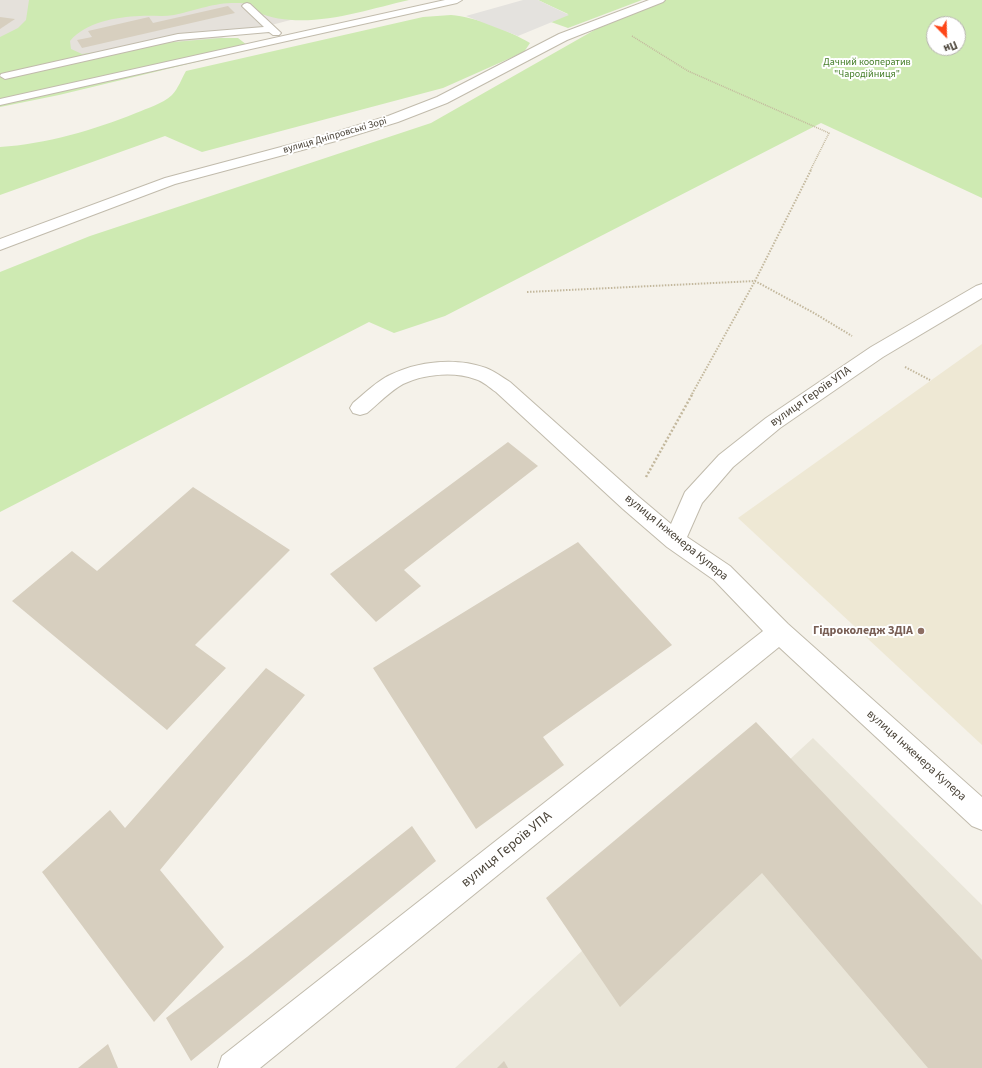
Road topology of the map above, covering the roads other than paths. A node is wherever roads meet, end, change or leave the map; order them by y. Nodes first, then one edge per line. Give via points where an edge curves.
1 (457, 0) edge
2 (659, 0) edge
3 (247, 6) dead end
4 (270, 29) junction
5 (283, 39) junction
6 (5, 76) dead end
7 (0, 102) edge
8 (0, 245) edge
9 (982, 290) edge
10 (360, 408) dead end
11 (675, 540) junction
12 (780, 632) junction
13 (982, 816) edge
14 (234, 1068) edge

1 - 5 lane
2 - 8 street, вулиця Дніпровські Зорі via 563,37 442,100 393,119 170,181
3 - 4 lane
4 - 5 lane
4 - 6 lane via 178,37
5 - 7 lane
9 - 11 street, вулиця Героїв УПА via 877,352 774,423 726,461 693,498
10 - 11 street, вулиця Інженера Купера via 395,380 413,373 432,368 481,373 502,386
11 - 12 street, вулиця Інженера Купера via 722,573
12 - 13 street, вулиця Інженера Купера
12 - 14 street, вулиця Героїв УПА

